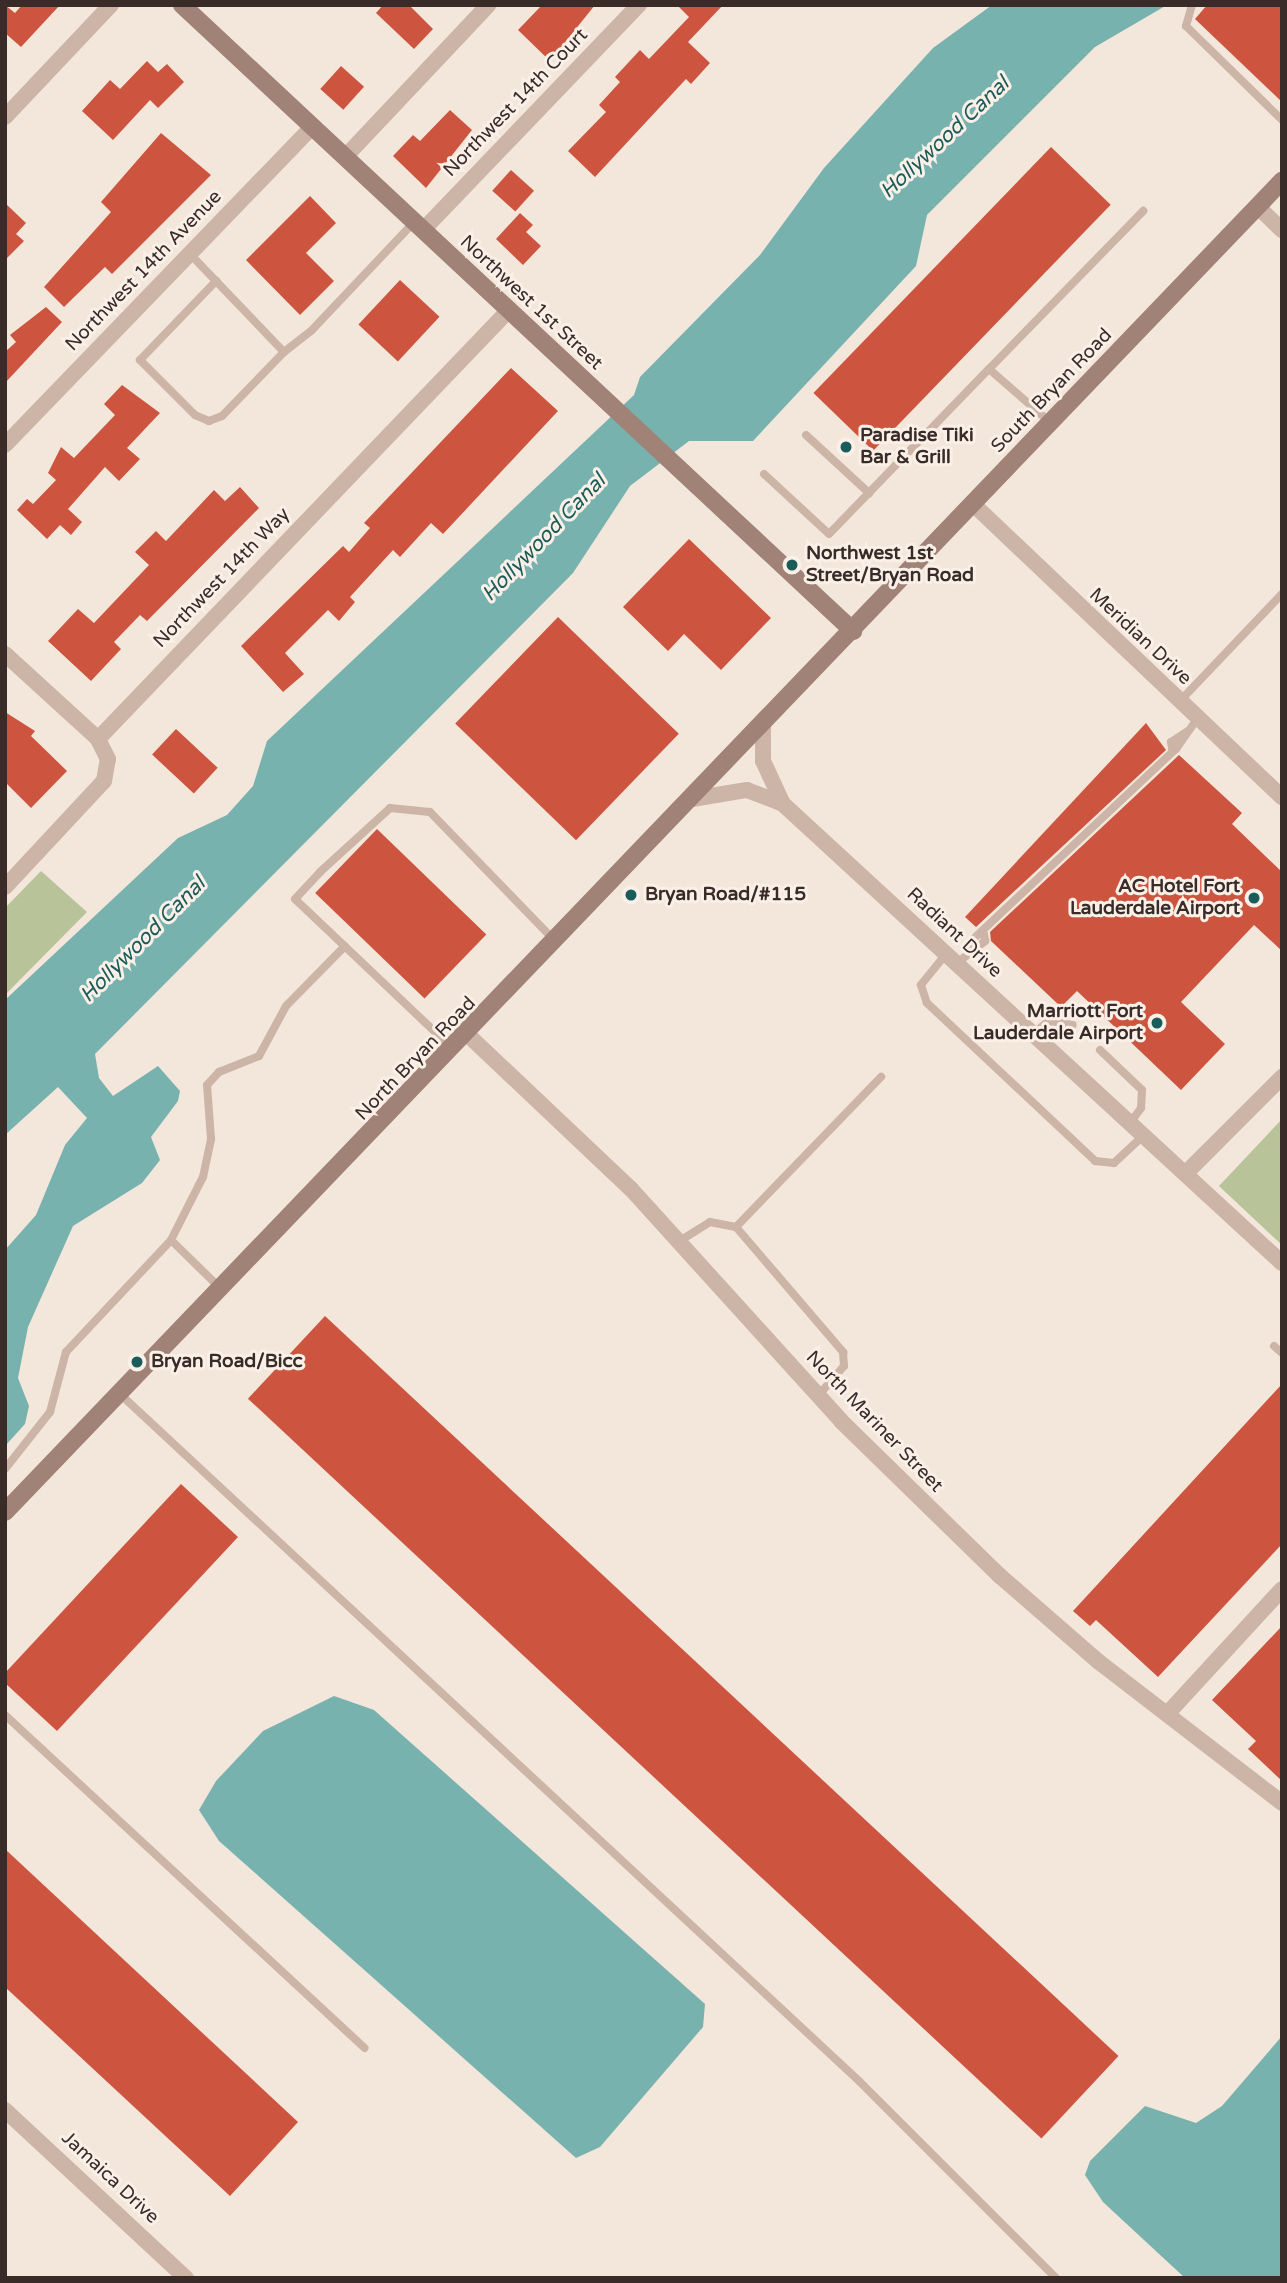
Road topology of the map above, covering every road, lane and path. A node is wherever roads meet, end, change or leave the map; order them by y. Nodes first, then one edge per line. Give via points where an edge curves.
1 (111, 5) edge
2 (182, 5) edge
3 (488, 5) edge
4 (639, 5) edge
5 (1192, 5) edge
6 (5, 117) edge
7 (1282, 120) edge
8 (312, 127) junction
9 (345, 157) junction
10 (1282, 181) edge
11 (1257, 206) junction
12 (1143, 211) dead end
13 (418, 226) junction
14 (1282, 230) edge
15 (190, 254) junction
16 (216, 281) junction
17 (509, 310) junction
18 (284, 352) junction
19 (989, 369) junction
20 (1051, 423) junction
21 (806, 435) dead end
22 (5, 445) edge
23 (764, 474) dead end
24 (869, 493) junction
25 (974, 504) junction
26 (1282, 594) edge
27 (853, 631) junction
28 (5, 654) edge
29 (1179, 703) junction
30 (764, 724) junction
31 (1192, 725) junction
32 (98, 739) junction
33 (1282, 797) edge
34 (692, 799) junction
35 (783, 804) junction
36 (5, 887) edge
37 (556, 942) junction
38 (345, 946) junction
39 (959, 953) junction
40 (1073, 1025) dead end
41 (468, 1035) junction
42 (1033, 1035) junction
43 (454, 1050) junction
44 (1100, 1050) dead end
45 (881, 1077) dead end
46 (1282, 1077) edge
47 (1130, 1123) junction
48 (1144, 1135) junction
49 (1186, 1173) junction
50 (736, 1227) junction
51 (171, 1240) junction
52 (678, 1242) junction
53 (1282, 1263) edge
54 (222, 1289) junction
55 (1274, 1346) dead end
56 (1282, 1353) edge
57 (120, 1394) junction
58 (818, 1396) junction
59 (5, 1469) edge
60 (5, 1512) edge
61 (1282, 1589) edge
62 (1168, 1713) junction
63 (5, 1715) edge
64 (1282, 1803) edge
65 (364, 2048) dead end
66 (5, 2110) edge
67 (187, 2278) edge
68 (1056, 2278) edge

1 - 6 street
2 - 8 street, Northwest 1st Street
3 - 9 street
4 - 13 street, Northwest 14th Court
5 - 7 lane via 1186,26
8 - 9 street, Northwest 1st Street
8 - 15 street, Northwest 14th Avenue
9 - 13 street, Northwest 1st Street
10 - 11 street, South Bryan Road
11 - 14 street
11 - 20 street, South Bryan Road
12 - 19 lane
13 - 17 street, Northwest 1st Street
13 - 18 lane
15 - 16 lane
15 - 22 street, Northwest 14th Avenue
16 - 18 lane
16 - 18 lane via 140,360 195,415 209,421 222,416
17 - 27 street, Northwest 1st Street
17 - 32 street, Northwest 14th Way
19 - 20 lane
19 - 24 lane
20 - 25 street, South Bryan Road
21 - 24 lane
23 - 24 lane via 829,534
25 - 27 street, South Bryan Road
25 - 29 street, Meridian Drive
26 - 29 lane
27 - 30 street, North Bryan Road
28 - 32 street
29 - 31 street, Meridian Drive
30 - 34 street, North Bryan Road
30 - 35 street, Radiant Drive via 763,761
31 - 33 street, Meridian Drive
31 - 39 lane via 984,934 985,941
32 - 36 street via 108,759 104,781
34 - 35 street, Radiant Drive via 747,790
34 - 37 street, North Bryan Road
35 - 39 street, Radiant Drive
37 - 38 lane via 430,812 409,806 390,808 361,829 295,899
37 - 41 street, North Bryan Road
38 - 43 lane
38 - 51 lane via 286,1006 259,1056 219,1072 207,1085 211,1139 203,1177
39 - 42 street, Radiant Drive
39 - 48 lane via 920,985 927,1003 1095,1161 1114,1163
40 - 42 lane via 1048,1021
41 - 43 street, North Bryan Road
41 - 52 street, North Mariner Street
42 - 47 street, Radiant Drive
43 - 54 street, North Bryan Road
44 - 47 lane via 1142,1090 1141,1108
45 - 50 lane
46 - 49 street
47 - 48 street, Radiant Drive
48 - 49 street, Radiant Drive
49 - 53 street, Radiant Drive
50 - 52 lane via 710,1222
50 - 58 lane via 843,1352 844,1366
51 - 54 lane
51 - 59 lane via 66,1352 50,1412
52 - 58 street, North Mariner Street
54 - 57 street, North Bryan Road
55 - 56 lane
57 - 60 street, North Bryan Road
57 - 68 lane via 860,2082
58 - 62 street, North Mariner Street via 1000,1576
61 - 62 street
62 - 64 street, North Mariner Street
63 - 65 lane
66 - 67 street, Jamaica Drive

